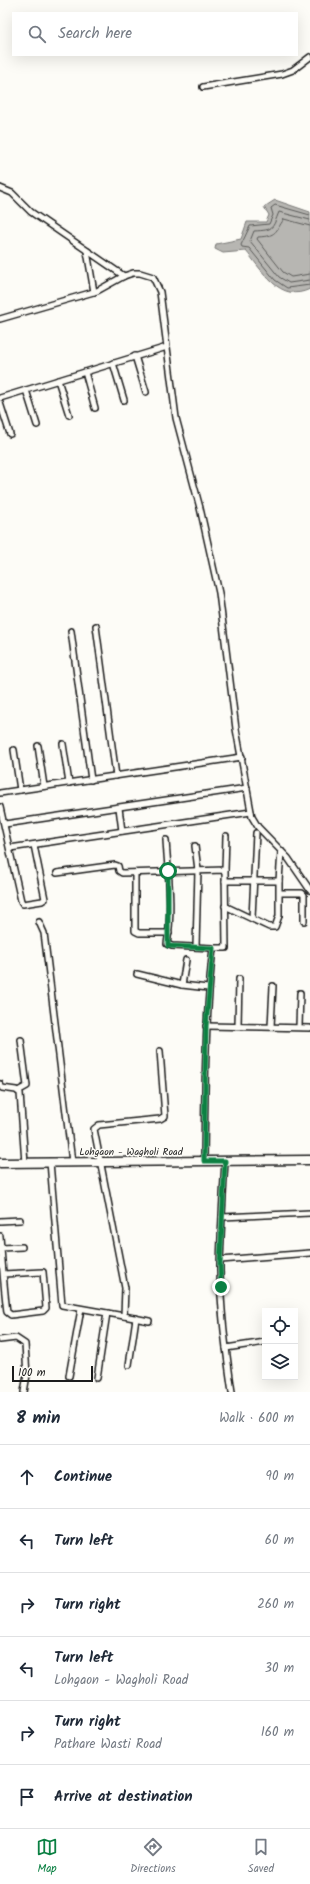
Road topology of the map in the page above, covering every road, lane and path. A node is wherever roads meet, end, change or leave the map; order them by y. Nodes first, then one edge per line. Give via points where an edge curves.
1 (310, 57) edge
2 (203, 86) dead end
3 (1, 187) edge
4 (87, 252) junction
5 (124, 276) junction
6 (94, 292) junction
7 (0, 319) edge
8 (167, 347) junction
9 (135, 356) junction
10 (113, 363) junction
11 (85, 372) junction
12 (58, 380) junction
13 (26, 390) junction
14 (146, 392) dead end
15 (0, 398) edge
16 (124, 400) dead end
17 (0, 403) edge
18 (95, 408) dead end
19 (69, 415) dead end
20 (37, 425) dead end
21 (10, 434) dead end
22 (96, 626) dead end
23 (71, 631) dead end
24 (63, 744) dead end
25 (38, 746) dead end
26 (14, 750) dead end
27 (242, 757) junction
28 (116, 776) junction
29 (92, 780) junction
30 (69, 783) junction
31 (44, 786) junction
32 (247, 788) junction
33 (20, 790) junction
34 (0, 793) edge
35 (0, 807) edge
36 (119, 808) junction
37 (251, 812) junction
38 (5, 824) junction
39 (122, 831) junction
40 (256, 833) dead end
41 (226, 836) dead end
42 (166, 840) dead end
43 (34, 845) junction
44 (195, 846) dead end
45 (10, 848) junction
46 (281, 851) junction
47 (198, 870) junction
48 (225, 870) junction
49 (168, 871) junction
50 (57, 873) dead end
51 (135, 873) junction
52 (225, 881) junction
53 (254, 881) junction
54 (279, 881) junction
55 (310, 890) edge
56 (280, 893) junction
57 (225, 906) junction
58 (252, 918) junction
59 (304, 920) dead end
60 (39, 922) dead end
61 (169, 933) junction
62 (196, 947) junction
63 (213, 948) junction
64 (186, 960) dead end
65 (137, 974) dead end
66 (239, 979) dead end
67 (182, 985) junction
68 (273, 986) dead end
69 (208, 988) junction
70 (300, 993) dead end
71 (206, 1026) junction
72 (238, 1026) junction
73 (271, 1026) junction
74 (299, 1027) junction
75 (310, 1028) edge
76 (21, 1040) dead end
77 (160, 1051) dead end
78 (0, 1084) edge
79 (18, 1091) junction
80 (310, 1160) edge
81 (204, 1161) junction
82 (225, 1161) junction
83 (50, 1162) junction
84 (72, 1162) junction
85 (102, 1162) junction
86 (0, 1163) edge
87 (25, 1163) junction
88 (310, 1213) edge
89 (222, 1217) junction
90 (20, 1220) dead end
91 (0, 1221) edge
92 (0, 1236) edge
93 (22, 1247) dead end
94 (1, 1248) junction
95 (310, 1253) edge
96 (221, 1260) junction
97 (3, 1274) junction
98 (81, 1309) junction
99 (106, 1313) junction
100 (124, 1316) junction
101 (136, 1318) junction
102 (149, 1321) dead end
103 (0, 1340) edge
104 (262, 1342) edge
105 (226, 1348) junction
106 (129, 1365) dead end
107 (69, 1376) dead end
108 (97, 1378) dead end
109 (24, 1392) edge
110 (232, 1392) edge

1 - 2 street via 293,70 282,74
3 - 4 street
4 - 5 street
4 - 6 street
5 - 6 street
5 - 8 street via 140,272 153,277 156,281 160,292
6 - 7 street
8 - 9 street
8 - 27 street via 176,418 219,593 230,687
9 - 10 street
9 - 14 street
10 - 11 street
10 - 16 street
11 - 12 street
11 - 18 street
12 - 13 street
12 - 19 street
13 - 15 street
13 - 20 street
17 - 21 street
22 - 28 street
23 - 29 street
24 - 30 street
25 - 31 street
26 - 33 street
27 - 28 street
27 - 32 street
28 - 29 street
29 - 30 street
30 - 31 street
31 - 33 street
32 - 36 street
32 - 37 street
33 - 34 street
35 - 38 street
36 - 38 street
36 - 39 street
37 - 39 street
37 - 46 street via 258,827
38 - 45 street
39 - 43 street
40 - 53 street
41 - 48 street
42 - 49 street
43 - 45 street
43 - 45 street via 45,896 42,902 21,903
44 - 47 street
46 - 54 street
46 - 55 street
47 - 48 street
47 - 49 street
47 - 62 street
48 - 52 street
49 - 51 street
49 - 61 street
50 - 51 street via 115,864 120,872
51 - 61 street via 135,931
52 - 53 street
52 - 57 street
53 - 54 street
53 - 58 street
54 - 56 street
56 - 58 street via 280,916 275,927 269,927
56 - 59 street via 304,895
57 - 58 street
57 - 63 street via 226,948
60 - 84 street via 44,933
61 - 62 street via 168,946
62 - 63 street
63 - 69 street
64 - 67 street
65 - 67 street
66 - 72 street
67 - 69 street
68 - 73 street
69 - 71 street
70 - 74 street
71 - 72 street
71 - 81 street
72 - 73 street
73 - 74 street
74 - 75 street
76 - 79 street via 27,1086
77 - 85 street via 165,1116 160,1119 97,1126 94,1132
78 - 79 street via 4,1090
79 - 87 street
80 - 82 main road, Lohgaon - Wagholi Road
81 - 82 main road, Lohgaon - Wagholi Road
81 - 85 main road, Lohgaon - Wagholi Road
82 - 89 street
83 - 84 main road, Lohgaon - Wagholi Road
83 - 87 main road, Lohgaon - Wagholi Road
83 - 98 street via 62,1305
84 - 85 main road, Lohgaon - Wagholi Road
85 - 100 street via 125,1288
86 - 87 main road, Lohgaon - Wagholi Road
88 - 89 street
89 - 96 street
90 - 91 street
92 - 94 street
93 - 94 street
94 - 97 street
95 - 96 street
96 - 105 street
97 - 97 street via 43,1272 46,1308 43,1311 8,1314
98 - 99 street
98 - 107 street
99 - 100 street
99 - 108 street
100 - 101 street
101 - 102 street
101 - 106 street
103 - 109 street via 16,1338 25,1344 27,1375
104 - 105 street
105 - 110 street

